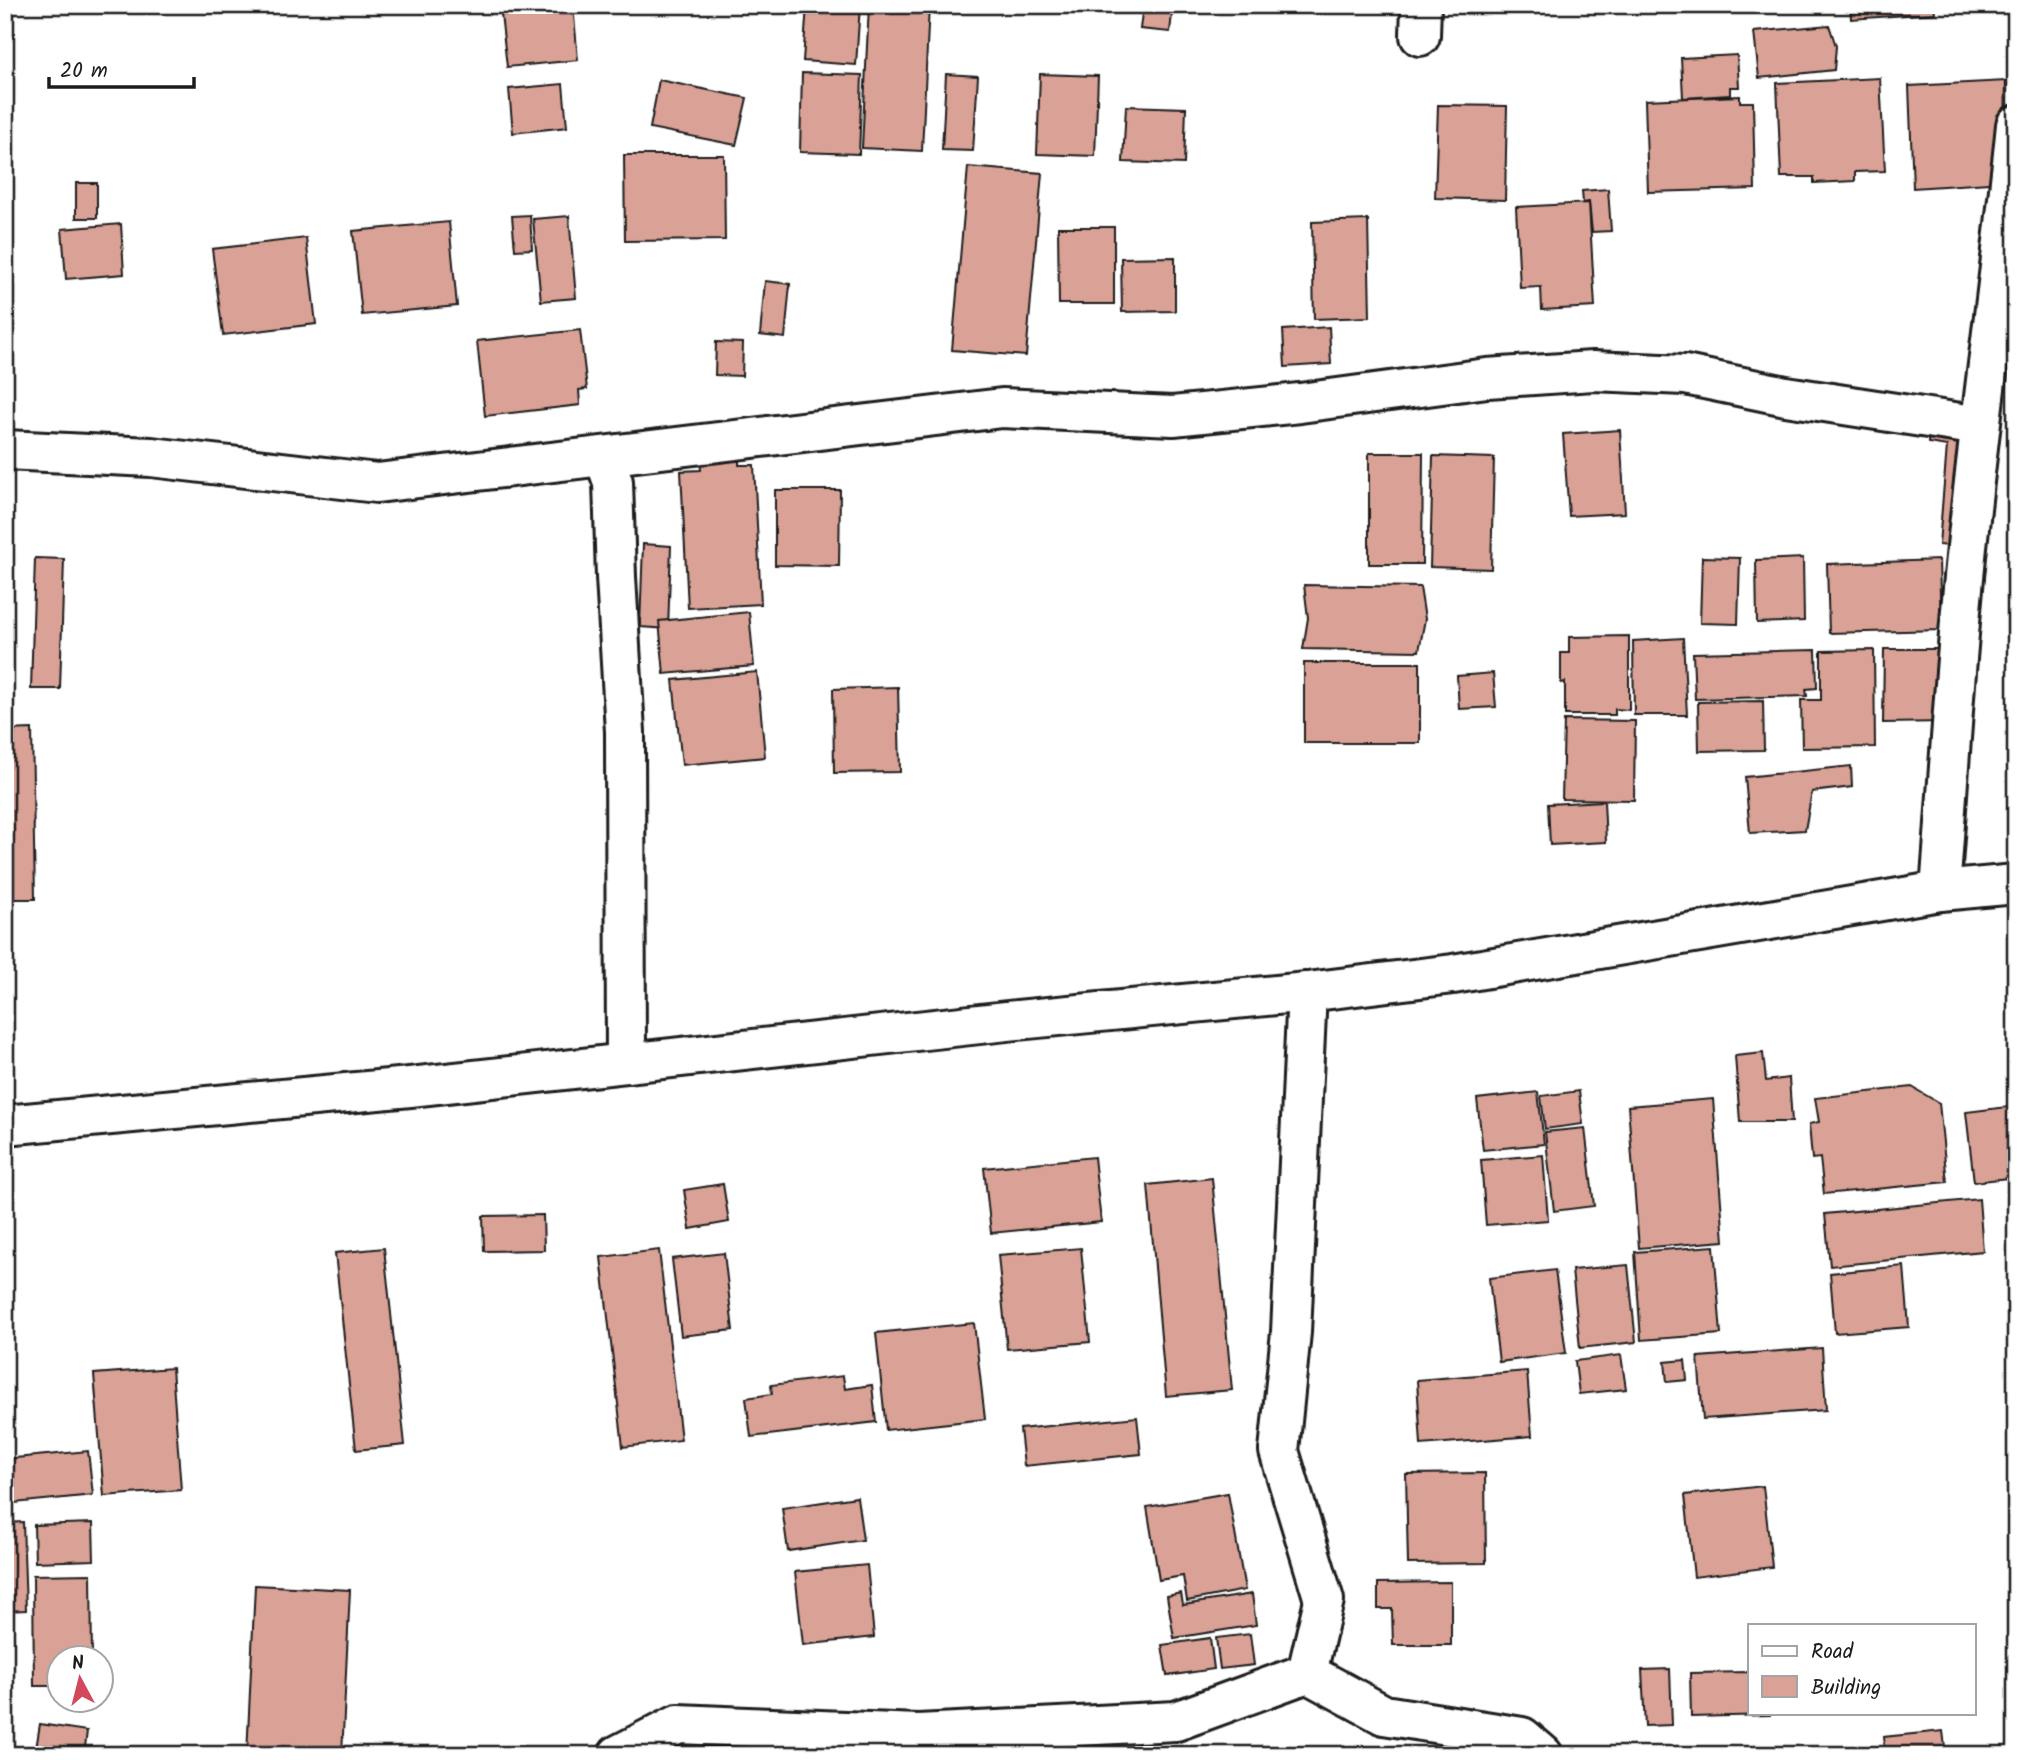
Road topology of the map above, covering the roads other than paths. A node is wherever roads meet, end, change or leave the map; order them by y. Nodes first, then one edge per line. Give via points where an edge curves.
1 (2016, 125) edge
2 (1980, 426) junction
3 (5, 450) edge
4 (604, 457) junction
5 (2016, 884) edge
6 (1940, 891) junction
7 (1307, 992) junction
8 (626, 1062) junction
9 (5, 1125) edge
10 (1307, 1673) junction
11 (618, 1755) edge
12 (1543, 1755) edge

1 - 2 street
2 - 4 street via 1685,375 1593,371 1487,378 1173,416 1002,408
2 - 6 street
3 - 4 street via 151,457 377,483
4 - 8 street via 613,482 625,732
5 - 6 street
6 - 7 street via 1453,974
7 - 8 street
7 - 10 street via 1291,1332 1279,1451 1324,1600
8 - 9 street
10 - 11 street via 1176,1721 918,1734 678,1724
10 - 12 street via 1384,1715 1522,1737

